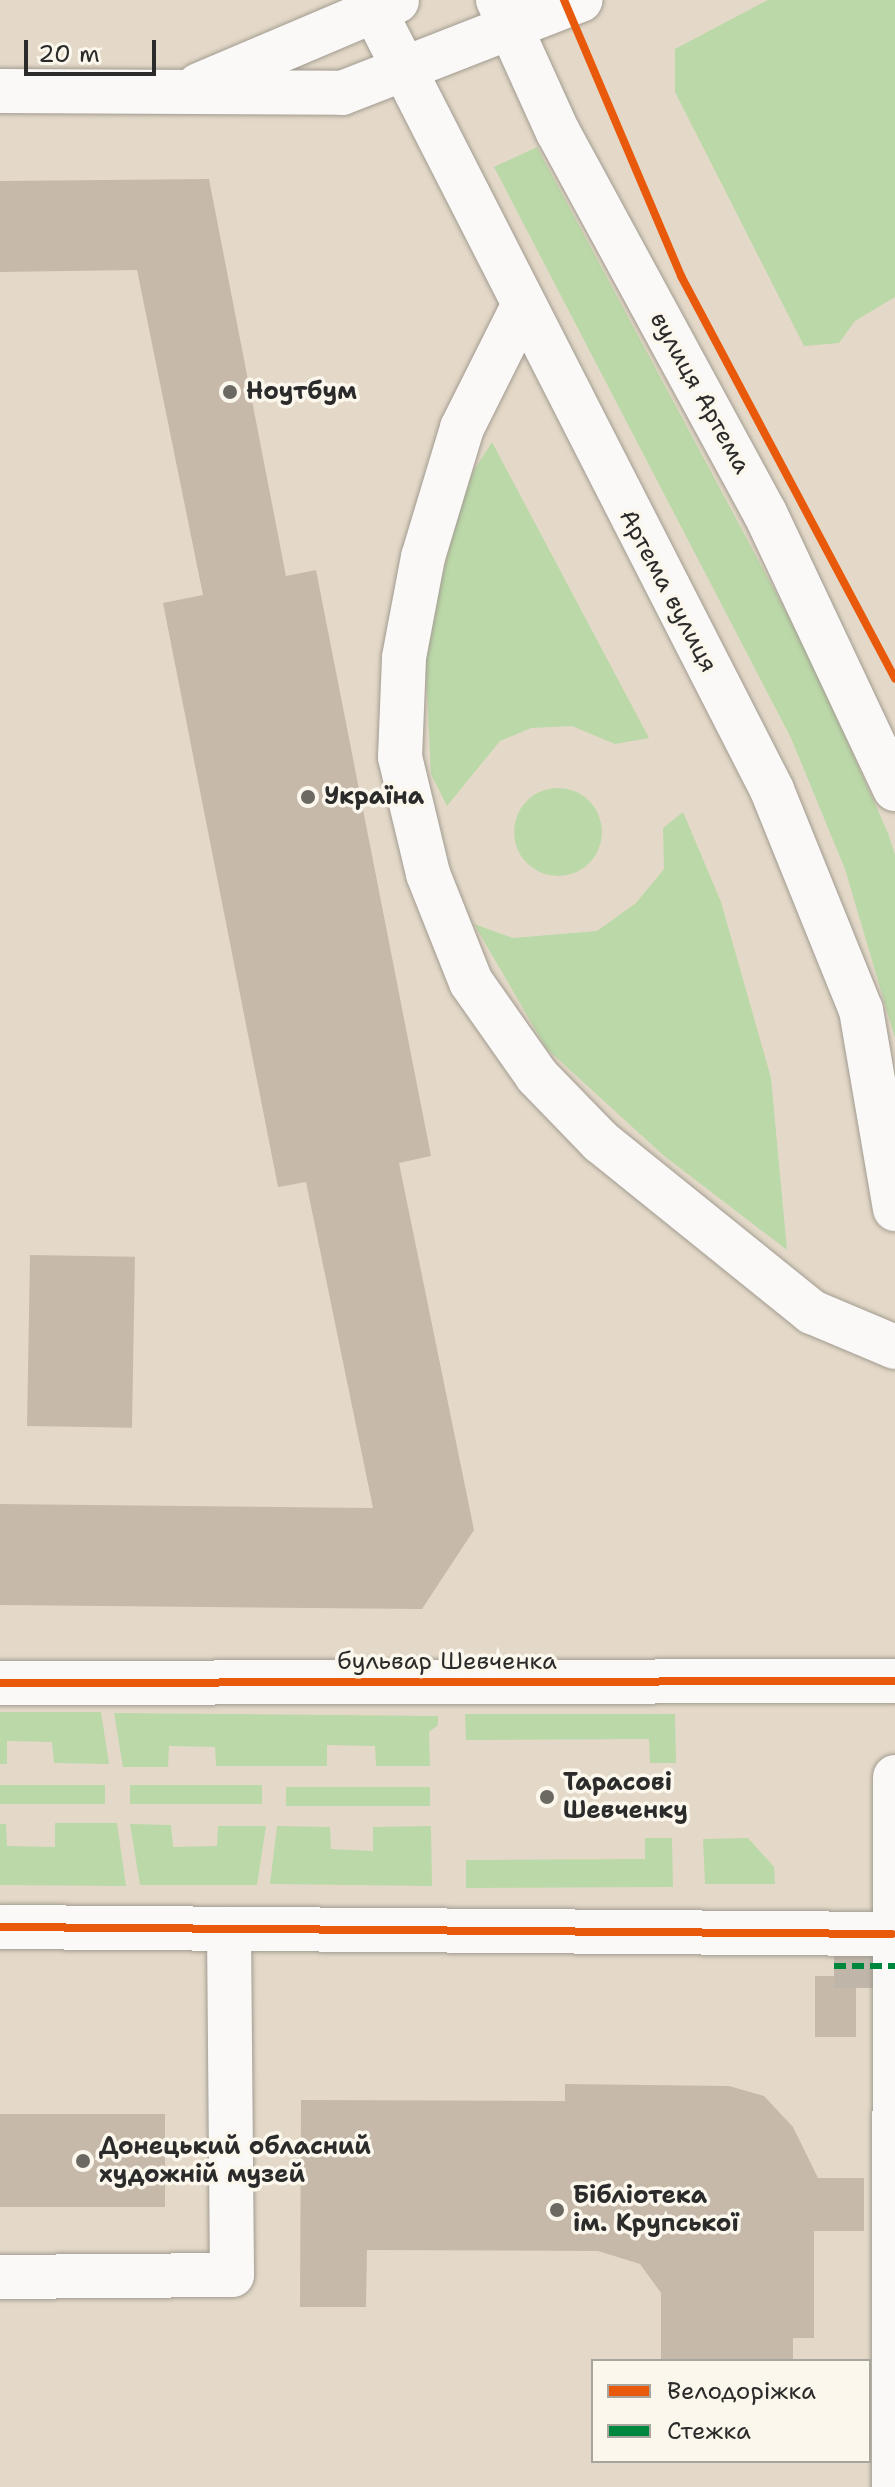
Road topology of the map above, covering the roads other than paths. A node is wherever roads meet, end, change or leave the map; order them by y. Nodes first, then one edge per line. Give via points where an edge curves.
1 (581, 0) edge
2 (380, 4) edge
3 (504, 14) edge
4 (401, 74) junction
5 (0, 91) edge
6 (183, 92) junction
7 (521, 310) junction
8 (895, 789) edge
9 (895, 1209) edge
10 (895, 1347) edge
11 (895, 1681) edge
12 (0, 1683) edge
13 (895, 1777) edge
14 (0, 1927) edge
15 (229, 1929) junction
16 (892, 1934) junction
17 (894, 2010) edge
18 (0, 2277) edge
19 (894, 2487) edge

1 - 3 main road
2 - 4 main road, Артема вулиця
2 - 6 main road
3 - 4 main road
3 - 8 main road, вулиця Артема via 558,132 765,513
4 - 6 main road via 342,93
4 - 7 main road, Артема вулиця
5 - 6 main road
7 - 9 main road, Артема вулиця via 772,790 861,1010
7 - 10 main road via 462,428 423,557 404,658 400,757 428,874 471,982 537,1076 601,1142 812,1312
11 - 12 main road, бульвар Шевченка
13 - 16 main road
14 - 15 main road
15 - 16 main road
15 - 18 main road via 232,2275
16 - 17 main road
17 - 19 main road

